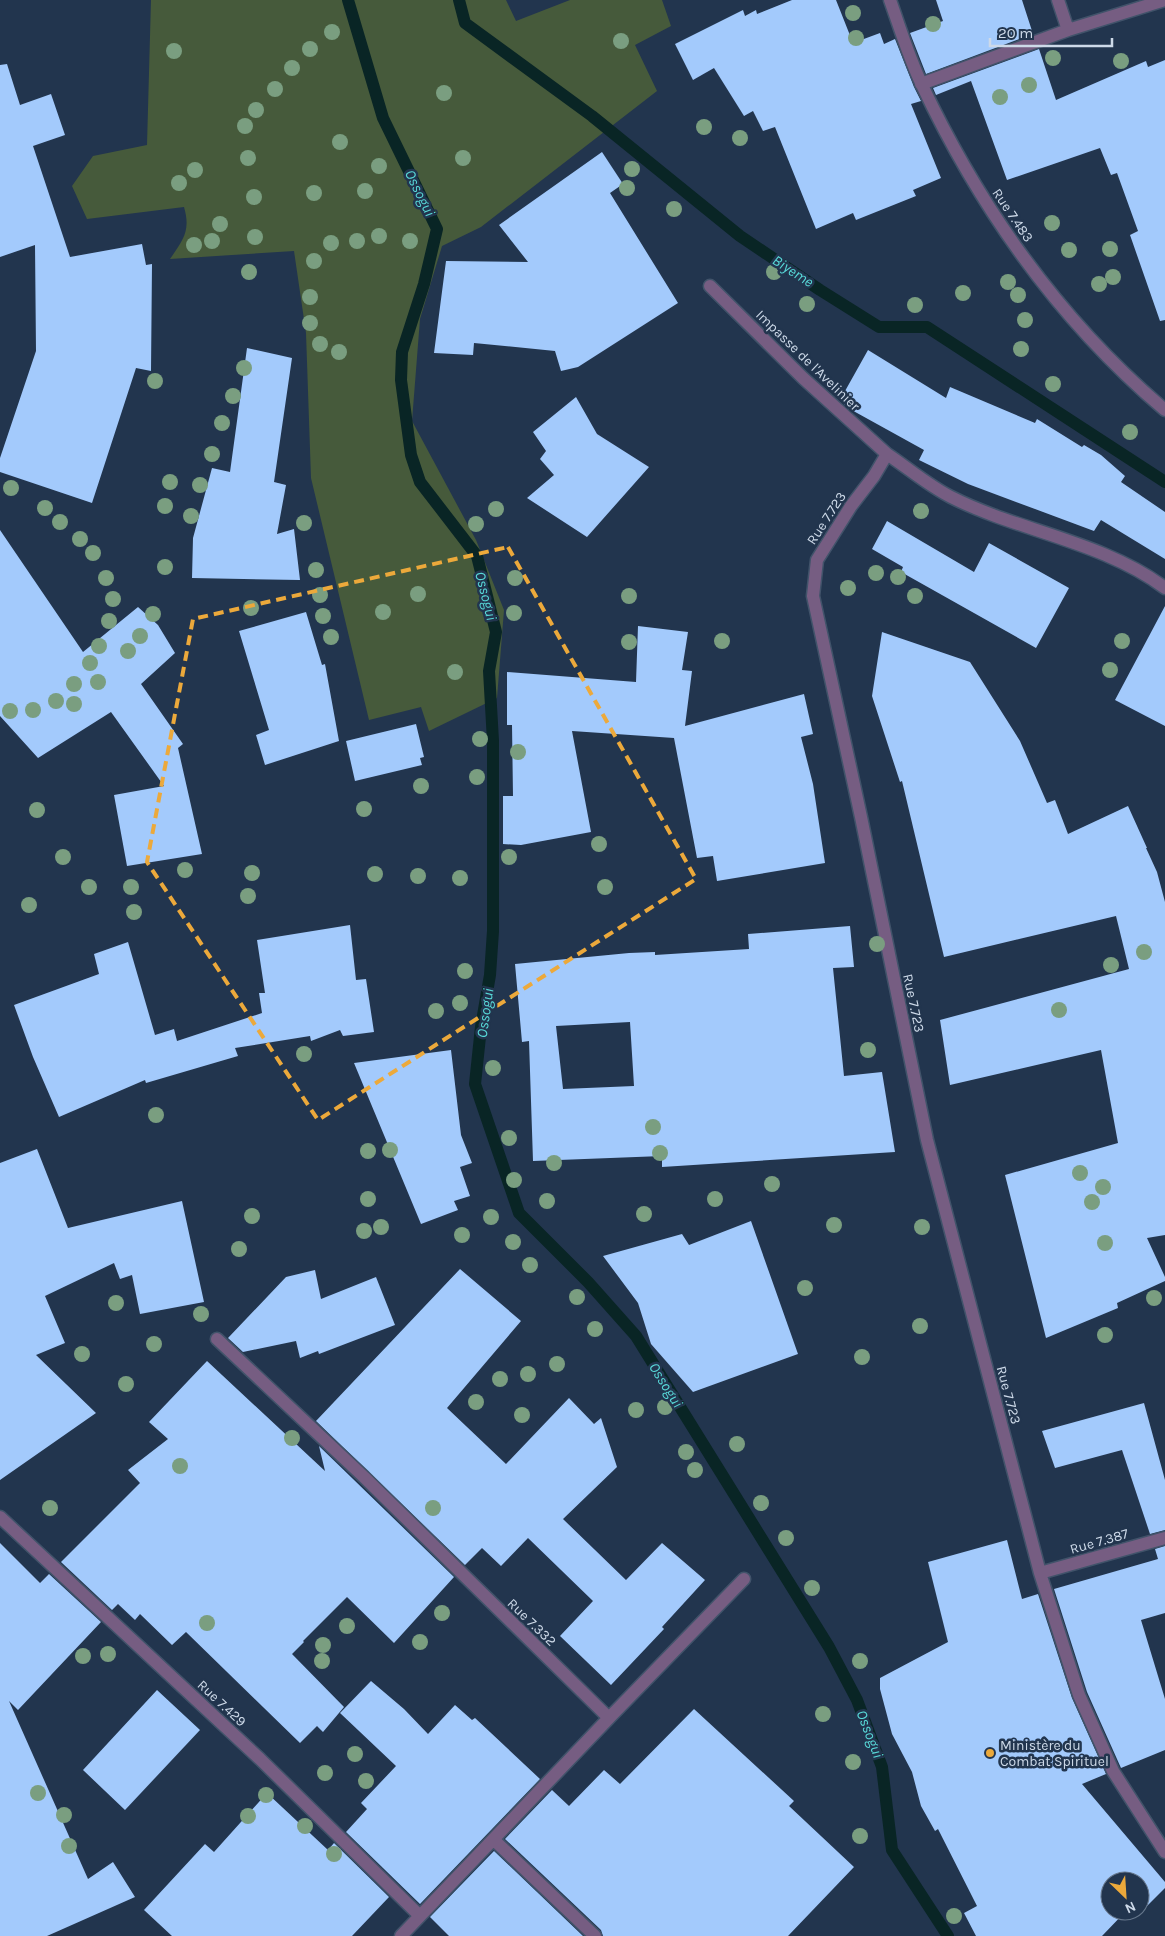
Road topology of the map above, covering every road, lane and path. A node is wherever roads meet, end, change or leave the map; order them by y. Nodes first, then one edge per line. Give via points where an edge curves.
1 (890, 0) edge
2 (1058, 0) edge
3 (1165, 0) edge
4 (1068, 30) junction
5 (921, 84) junction
6 (710, 286) dead end
7 (1165, 410) edge
8 (887, 454) junction
9 (1165, 588) edge
10 (217, 1339) dead end
11 (0, 1517) edge
12 (1165, 1538) edge
13 (1040, 1573) junction
14 (744, 1579) dead end
15 (609, 1718) junction
16 (494, 1840) junction
17 (1165, 1852) edge
18 (420, 1916) junction
19 (401, 1936) edge
20 (595, 1936) edge

1 - 5 street, Rue 7.483
2 - 4 street
3 - 4 street
4 - 5 street
5 - 7 street, Rue 7.483 via 971,180 1057,303 1134,383
6 - 8 street, Impasse de l'Avelinier via 803,378
8 - 9 street via 950,497 1115,559
8 - 13 street, Rue 7.723 via 817,560 813,596 927,1140
10 - 15 street, Rue 7.332 via 364,1477
11 - 18 street, Rue 7.429 via 260,1759
12 - 13 street, Rue 7.387
13 - 17 street, Rue 7.723 via 1079,1695 1098,1738 1113,1771
14 - 15 street
15 - 16 street
16 - 18 street
16 - 20 street
18 - 19 street

